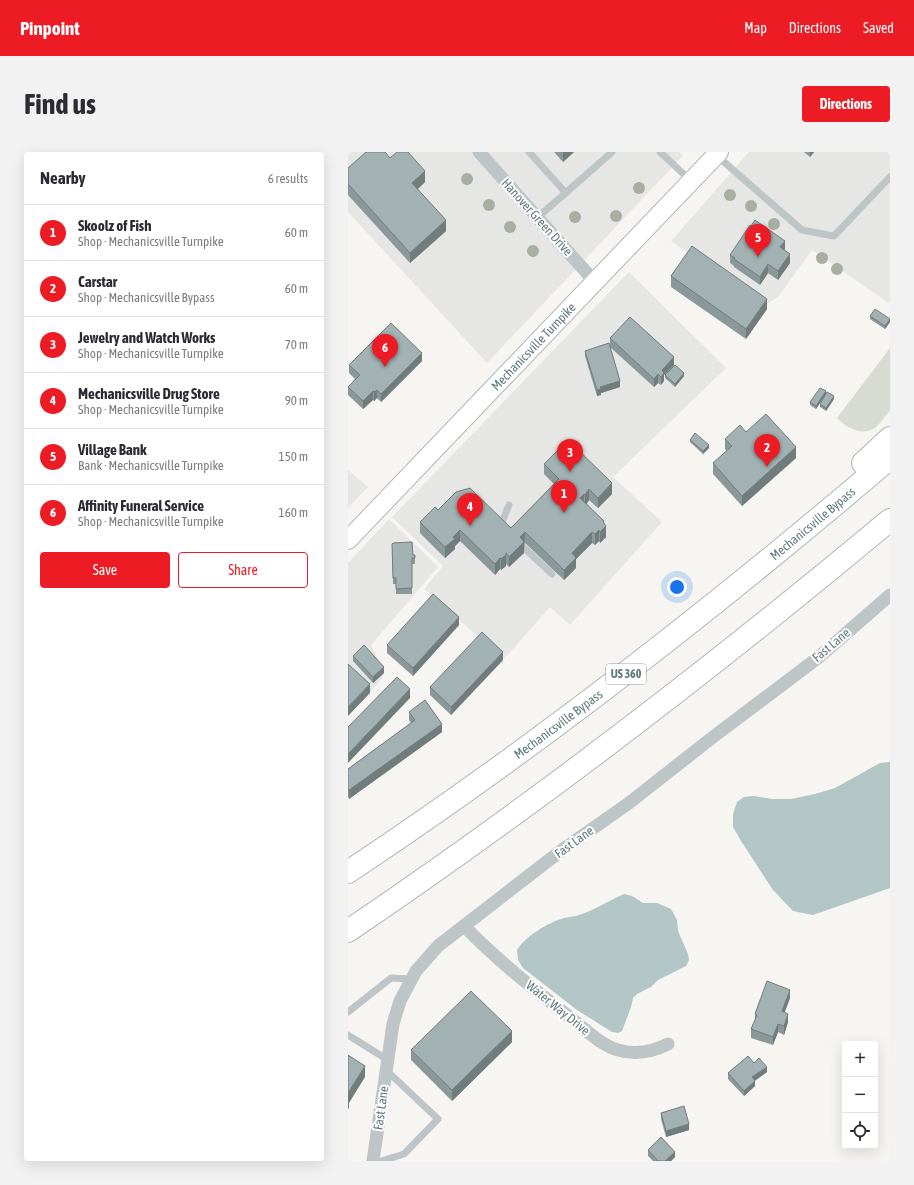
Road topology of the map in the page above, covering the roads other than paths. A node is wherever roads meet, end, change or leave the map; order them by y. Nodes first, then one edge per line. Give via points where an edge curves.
1 (479, 152) edge
2 (529, 152) edge
3 (612, 152) edge
4 (660, 152) edge
5 (717, 153) edge
6 (890, 177) edge
7 (691, 181) junction
8 (566, 193) junction
9 (537, 218) junction
10 (595, 282) junction
11 (890, 438) edge
12 (890, 458) edge
13 (509, 505) dead end
14 (890, 520) edge
15 (508, 530) edge
16 (890, 536) edge
17 (348, 540) edge
18 (522, 546) edge
19 (552, 574) edge
20 (746, 578) junction
21 (890, 595) edge
22 (737, 645) junction
23 (348, 872) edge
24 (464, 926) junction
25 (348, 931) edge
26 (411, 979) junction
27 (348, 1012) edge
28 (348, 1036) edge
29 (668, 1044) dead end
30 (387, 1065) junction
31 (373, 1161) edge
32 (380, 1161) edge

1 - 9 street, Hanover Green Drive
2 - 8 lane
3 - 8 lane
4 - 7 lane
5 - 6 lane via 802,230 834,236
5 - 7 main road, Mechanicsville Turnpike
7 - 10 main road, Mechanicsville Turnpike
8 - 9 lane
9 - 10 street, Hanover Green Drive
10 - 17 main road, Mechanicsville Turnpike
11 - 20 highway
12 - 20 highway, Mechanicsville Bypass / US 360
13 - 15 lane via 502,522
14 - 22 highway
16 - 22 highway
18 - 19 lane
20 - 23 highway, Mechanicsville Bypass / US 360 via 544,736 417,827
21 - 24 street, Fast Lane via 819,657 629,804 562,850
22 - 25 highway via 528,805
24 - 26 street, Fast Lane via 438,946
24 - 29 street, Water Way Drive via 480,943 538,992 603,1043 631,1053 646,1052
26 - 27 lane via 391,978
26 - 30 street, Fast Lane via 400,1001 393,1024
28 - 30 lane
30 - 31 street, Fast Lane
30 - 32 lane via 438,1118 404,1154

